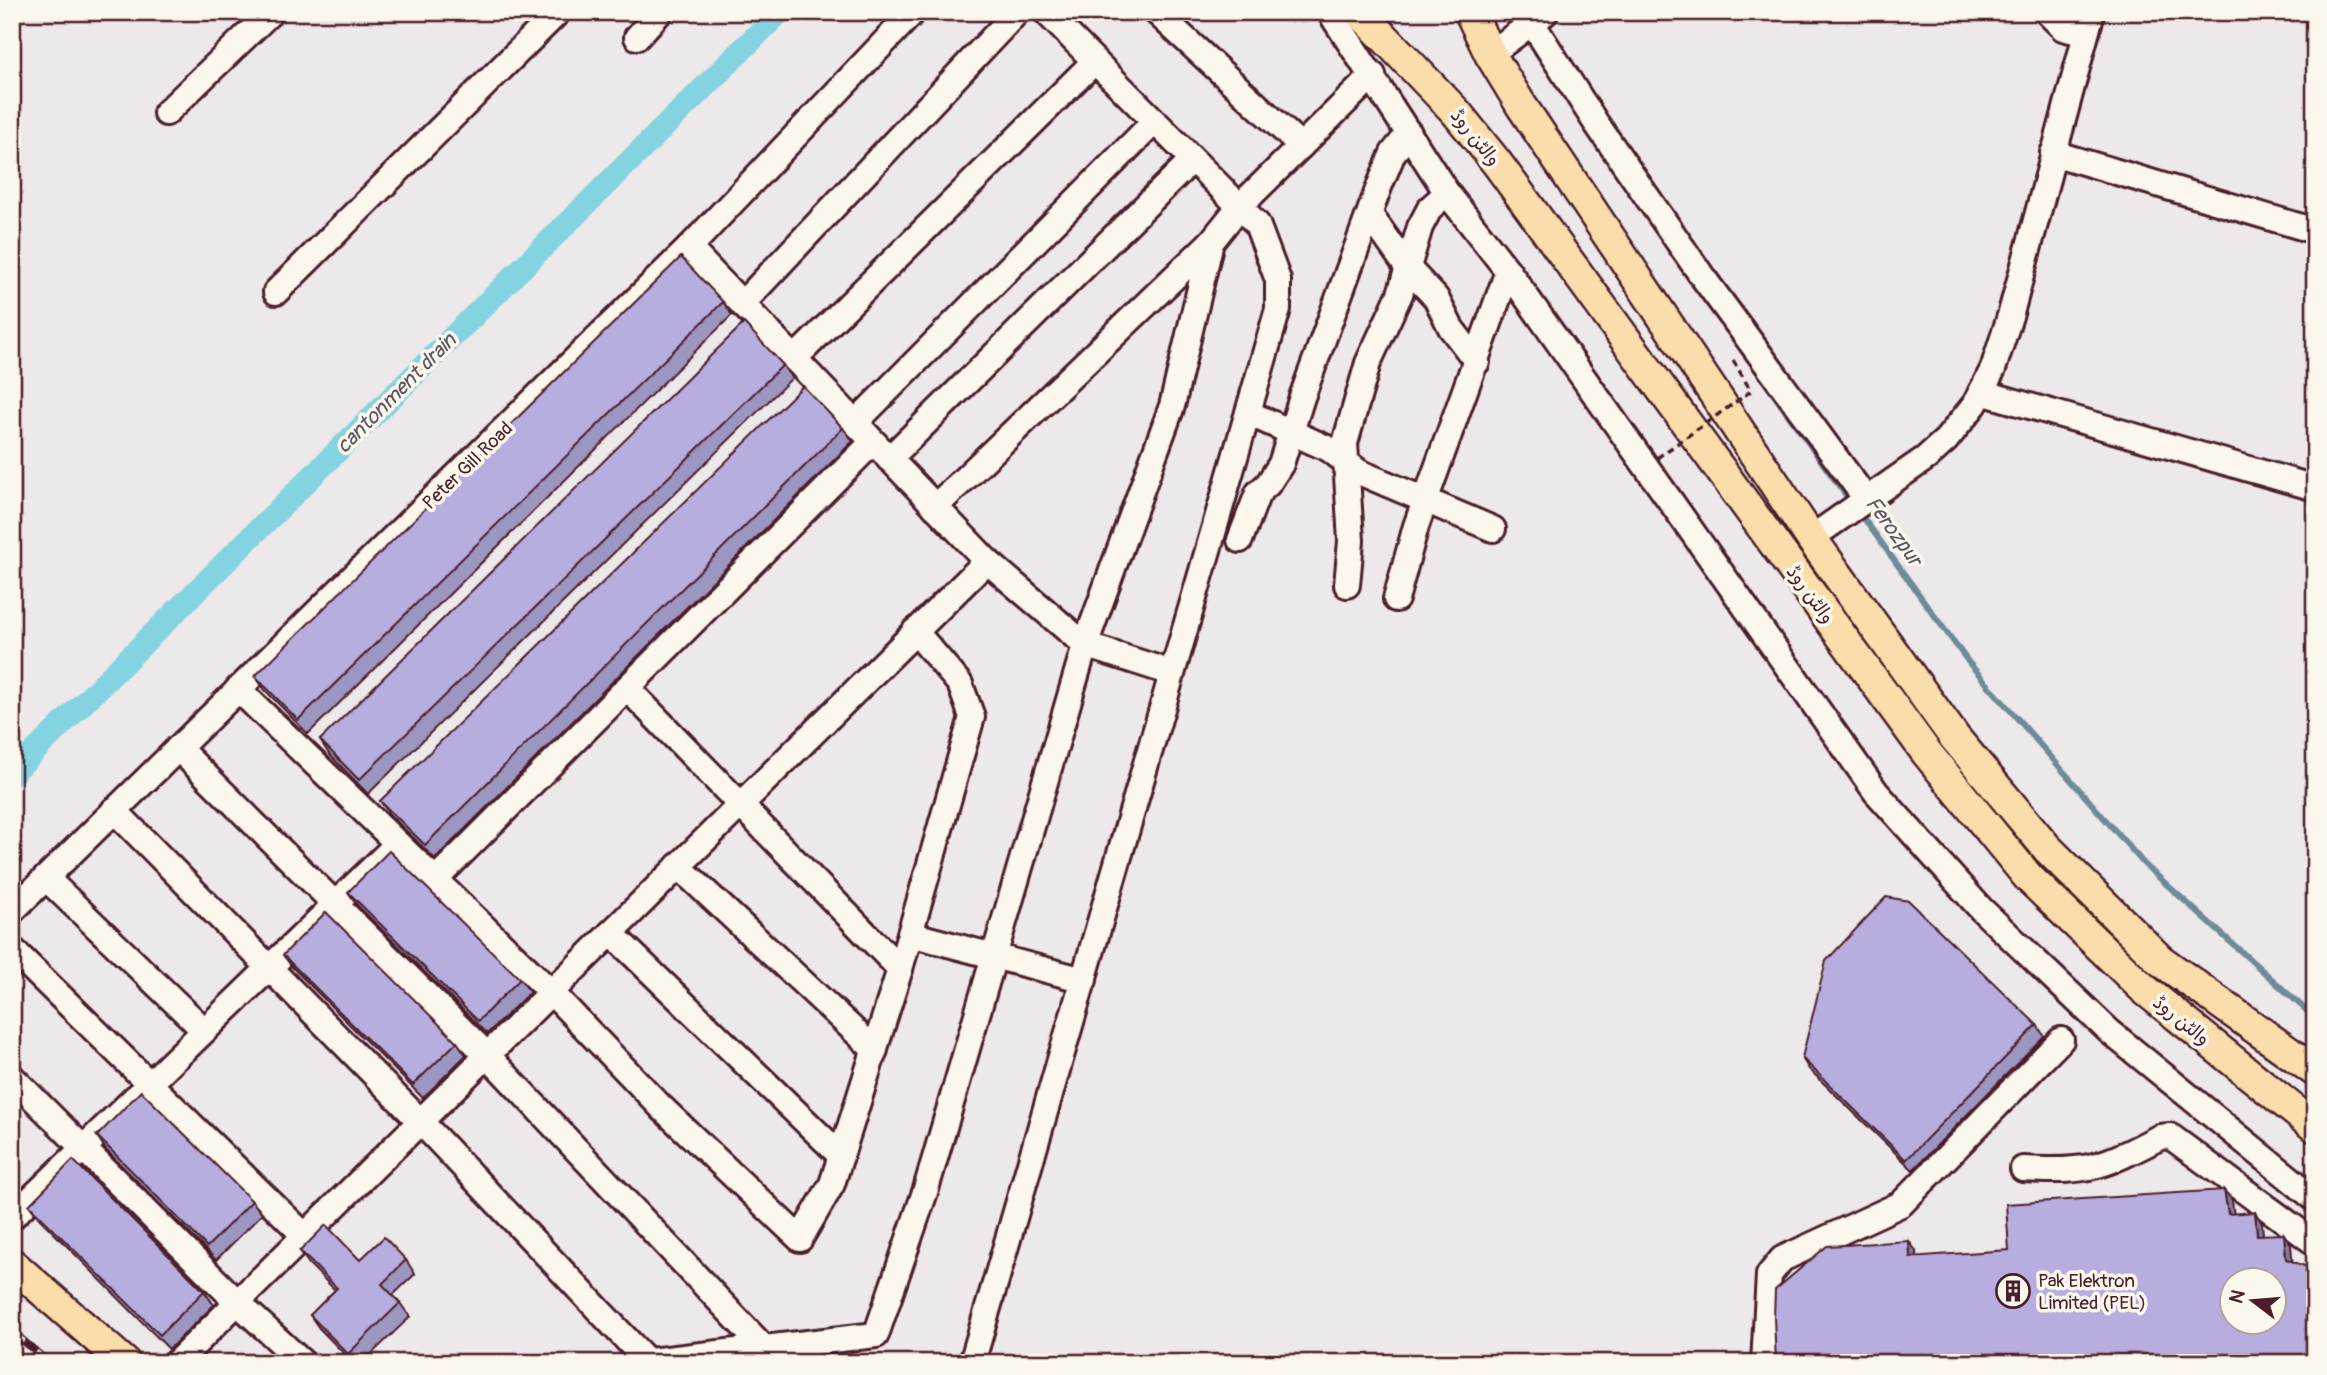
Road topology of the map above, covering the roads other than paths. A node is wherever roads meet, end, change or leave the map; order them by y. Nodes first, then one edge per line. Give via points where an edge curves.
1 (271, 12) edge
2 (558, 12) edge
3 (660, 12) edge
4 (913, 12) edge
5 (1017, 12) edge
6 (1046, 12) edge
7 (1156, 12) edge
8 (1330, 12) edge
9 (1360, 12) edge
10 (1383, 12) edge
11 (1462, 12) edge
12 (1470, 12) edge
13 (2047, 12) edge
14 (1534, 16) edge
15 (2088, 23) edge
16 (637, 37) dead end
17 (1490, 54) junction
18 (1094, 62) junction
19 (1373, 75) junction
20 (1457, 112) junction
21 (166, 113) dead end
22 (1154, 122) junction
23 (1409, 133) junction
24 (1301, 146) junction
25 (2053, 153) junction
26 (1192, 160) junction
27 (1447, 192) junction
28 (1239, 207) junction
29 (1370, 215) junction
30 (2315, 232) edge
31 (1211, 242) junction
32 (689, 248) junction
33 (1407, 267) junction
34 (1508, 271) junction
35 (276, 292) dead end
36 (747, 310) junction
37 (733, 335) edge
38 (794, 359) junction
39 (1477, 362) junction
40 (813, 379) junction
41 (1981, 392) junction
42 (794, 398) edge
43 (1248, 413) junction
44 (855, 423) junction
45 (1292, 430) junction
46 (881, 450) junction
47 (1345, 459) junction
48 (2315, 488) edge
49 (1872, 494) junction
50 (1425, 501) junction
51 (935, 507) junction
52 (1493, 529) dead end
53 (1811, 538) junction
54 (1240, 540) dead end
55 (987, 561) junction
56 (1348, 585) dead end
57 (1396, 598) dead end
58 (915, 631) junction
59 (1085, 645) junction
60 (1172, 673) junction
61 (627, 688) junction
62 (238, 689) junction
63 (327, 735) edge
64 (178, 748) junction
65 (307, 755) junction
66 (388, 794) edge
67 (740, 804) junction
68 (114, 810) junction
69 (369, 814) junction
70 (398, 843) junction
71 (678, 866) junction
72 (46, 878) junction
73 (436, 879) junction
74 (334, 905) junction
75 (12, 911) edge
76 (611, 933) junction
77 (910, 934) junction
78 (12, 950) edge
79 (993, 957) junction
80 (268, 968) junction
81 (900, 969) junction
82 (1084, 980) junction
83 (551, 992) junction
84 (204, 1030) junction
85 (2062, 1040) dead end
86 (875, 1050) junction
87 (487, 1055) junction
88 (2314, 1071) edge
89 (12, 1077) edge
90 (149, 1083) junction
91 (421, 1121) junction
92 (2315, 1127) edge
93 (82, 1149) junction
94 (841, 1156) junction
95 (2023, 1169) dead end
96 (2315, 1199) edge
97 (12, 1217) edge
98 (305, 1236) junction
99 (2315, 1243) edge
100 (12, 1264) edge
101 (237, 1302) junction
102 (764, 1348) junction
103 (640, 1362) edge
104 (125, 1363) edge
105 (176, 1363) edge
106 (303, 1363) edge
107 (972, 1363) edge
108 (1764, 1363) edge

1 - 21 street
2 - 35 street
3 - 16 street
4 - 32 street, Peter Gill Road
5 - 36 street
6 - 18 street
7 - 24 street
8 - 19 street
9 - 20 main road, والٹن روڈ
10 - 20 main road
11 - 17 main road
12 - 17 main road, والٹن روڈ
13 - 15 street via 2063,28
14 - 17 street
14 - 49 street via 1702,276
15 - 25 street
17 - 53 main road, والٹن روڈ
18 - 22 street
18 - 38 street
19 - 23 street
19 - 24 street
20 - 92 main road, والٹن روڈ via 1926,752 2029,878 2144,989
22 - 26 street
22 - 44 street
23 - 27 street
23 - 29 street via 1393,153
24 - 28 street
25 - 30 street
25 - 41 street via 2011,313
26 - 28 street
26 - 46 street
27 - 33 street via 1430,208
27 - 34 street
28 - 31 street
28 - 43 street via 1257,224 1278,280 1278,309
29 - 33 street
29 - 45 street
31 - 51 street
31 - 59 street via 1172,406
32 - 36 street
32 - 62 street, Peter Gill Road
33 - 39 street via 1436,298 1451,328
33 - 47 street via 1368,363 1345,443
34 - 39 street
34 - 96 street via 1876,792 1981,909 2109,1031
36 - 37 street
36 - 38 street
38 - 40 street
39 - 50 street
40 - 42 street
40 - 44 street
41 - 48 street
41 - 49 street via 1946,440
43 - 45 street
43 - 60 street
44 - 46 street
45 - 47 street
45 - 54 street via 1281,464 1258,493
46 - 51 street
46 - 61 street
47 - 50 street via 1359,472
47 - 56 street via 1351,541
49 - 53 street
50 - 52 street
50 - 57 street
51 - 55 street
53 - 88 main road, والٹن روڈ via 1955,738 2047,848 2160,960
55 - 58 street
55 - 59 street
58 - 67 street
58 - 77 street via 960,684 972,717
59 - 60 street
59 - 79 street
60 - 82 street
61 - 67 street
61 - 73 street
62 - 64 street, Peter Gill Road
62 - 65 street
63 - 65 street
64 - 68 street, Peter Gill Road
64 - 74 street
65 - 69 street
66 - 69 street
67 - 71 street
67 - 81 street
68 - 72 street, Peter Gill Road
68 - 80 street
69 - 70 street
70 - 73 street
70 - 74 street
71 - 76 street
71 - 86 street
72 - 75 street, Peter Gill Road
72 - 84 street
73 - 83 street
74 - 80 street
74 - 87 street
76 - 83 street
76 - 94 street
77 - 79 street
77 - 81 street
78 - 90 street
79 - 82 street
79 - 102 street via 926,1188 876,1335
80 - 84 street
80 - 91 street
81 - 86 street
82 - 107 street
83 - 87 street
83 - 94 street via 662,1108 800,1239 825,1200
84 - 90 street
85 - 108 street via 1901,1204 1782,1259 1769,1275
86 - 94 street
87 - 91 street
87 - 102 street
89 - 93 street
90 - 93 street
90 - 98 street
91 - 98 street
91 - 103 street
93 - 97 street
93 - 101 street
95 - 99 street via 2071,1172 2097,1167 2170,1136
98 - 101 street
100 - 104 main road
101 - 105 street
101 - 106 street
102 - 103 street

